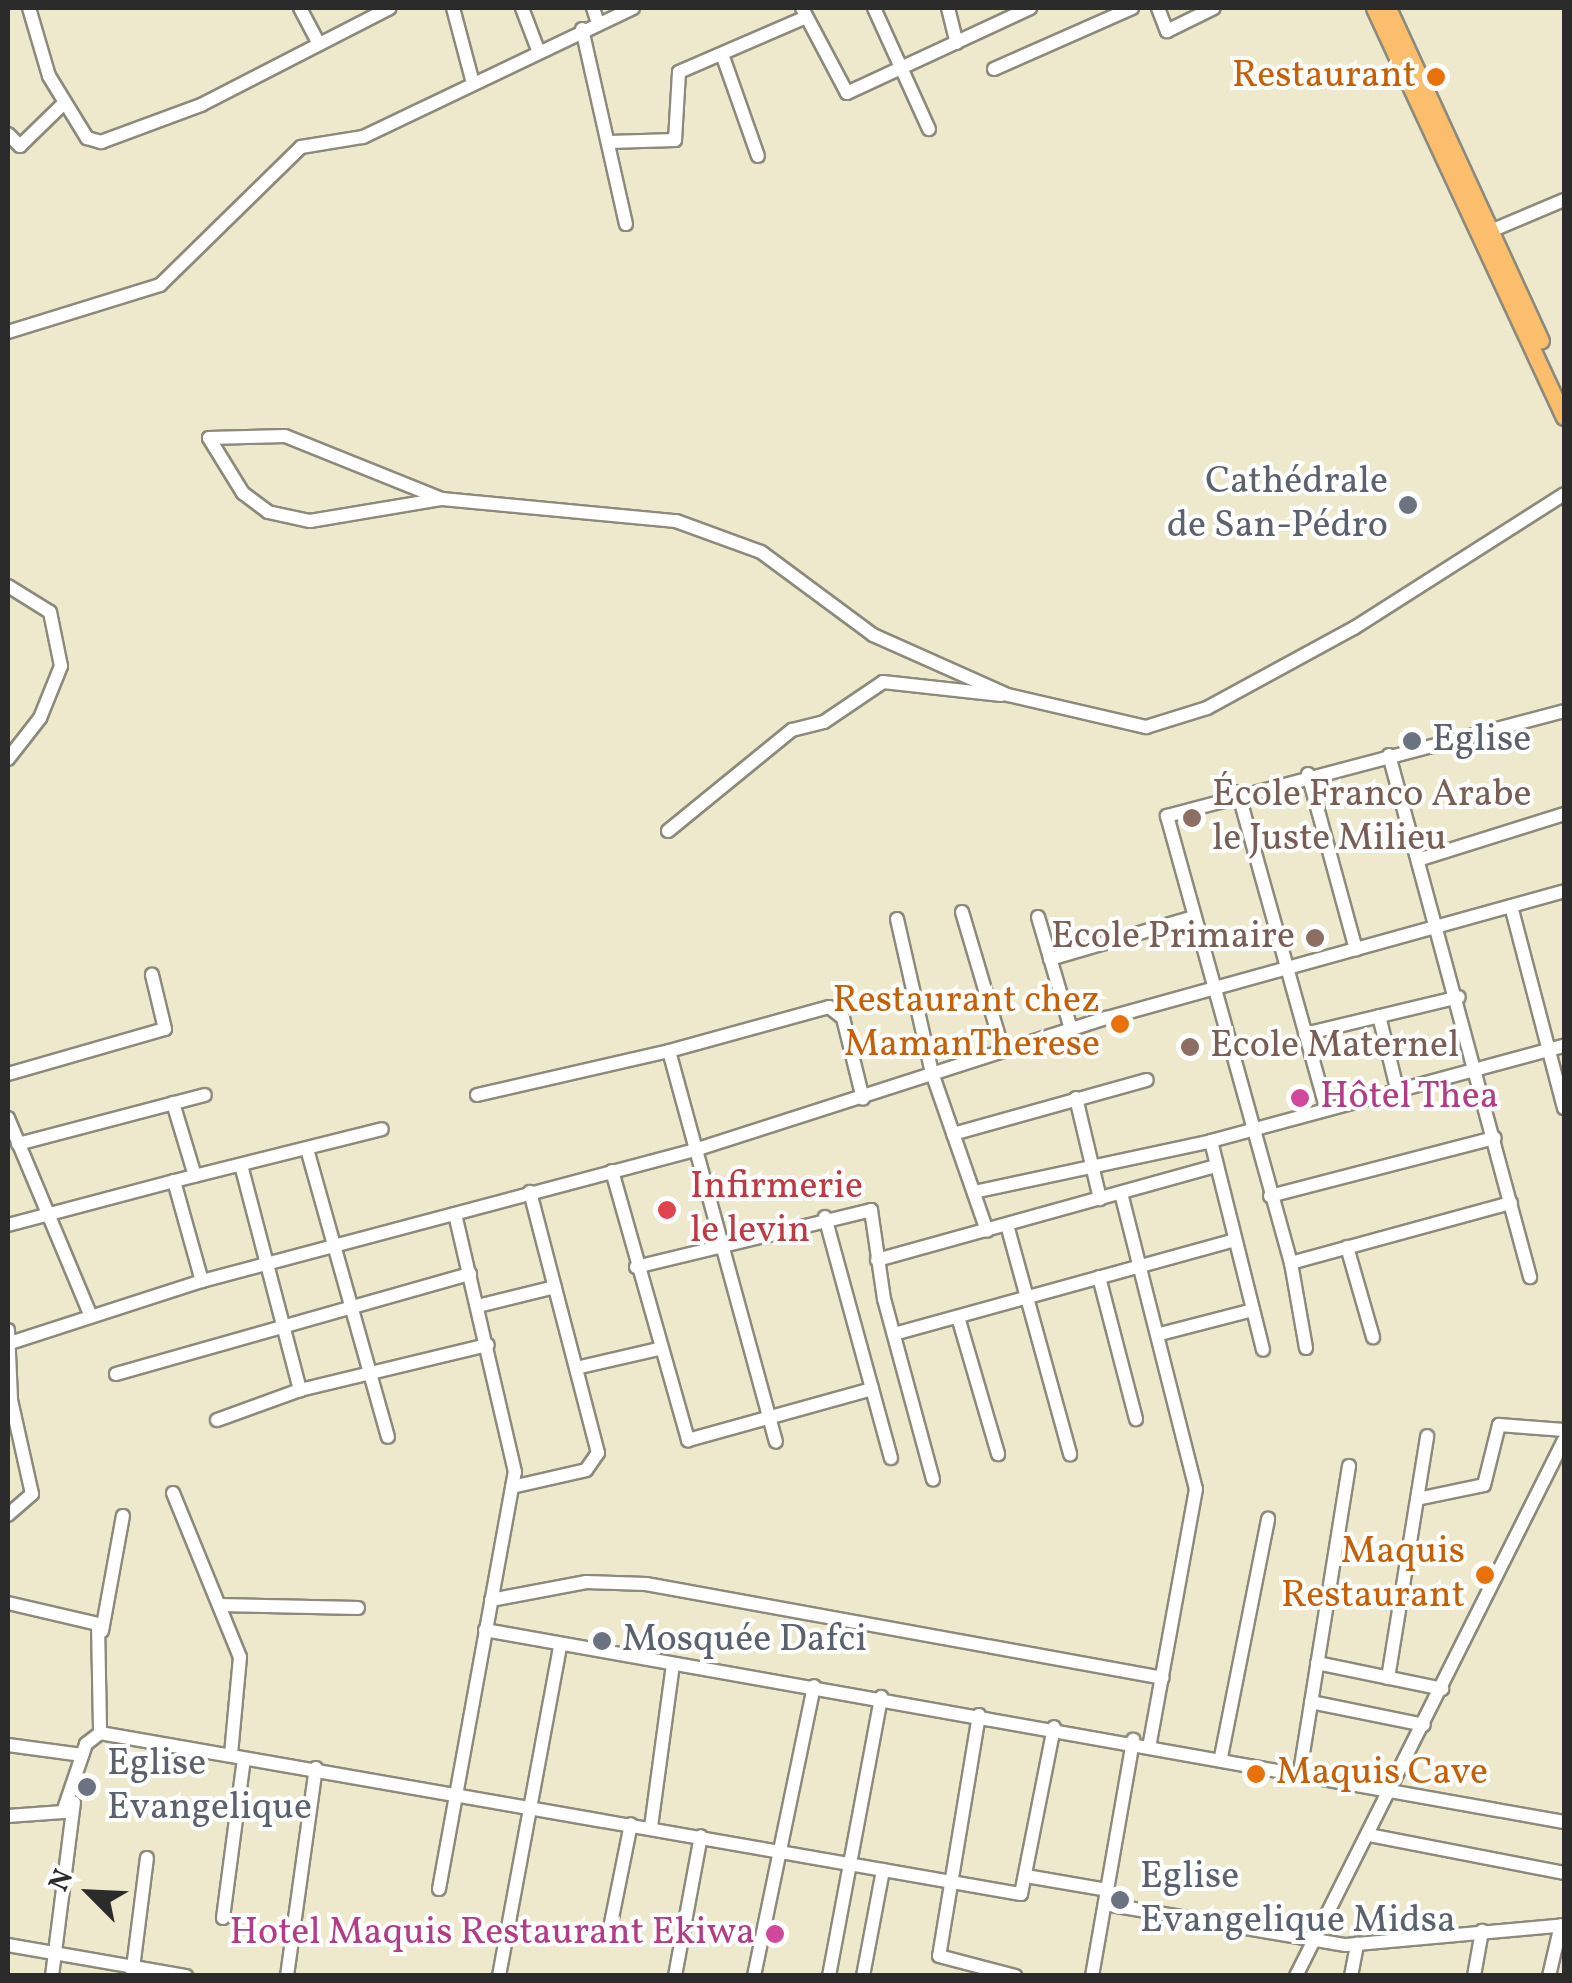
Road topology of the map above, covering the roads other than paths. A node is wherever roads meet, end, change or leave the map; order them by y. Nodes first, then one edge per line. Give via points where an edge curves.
1 (29, 8) edge
2 (300, 8) edge
3 (390, 8) edge
4 (453, 8) edge
5 (522, 8) edge
6 (593, 8) edge
7 (633, 8) edge
8 (874, 8) edge
9 (948, 8) edge
10 (1030, 8) edge
11 (1132, 8) edge
12 (1158, 8) edge
13 (1214, 8) edge
14 (1374, 8) edge
15 (1388, 8) edge
16 (804, 12) edge
17 (598, 22) junction
18 (582, 30) junction
19 (957, 43) junction
20 (318, 44) junction
21 (538, 50) junction
22 (722, 54) junction
23 (903, 68) junction
24 (994, 69) dead end
25 (473, 83) junction
26 (64, 103) junction
27 (929, 129) dead end
28 (8, 134) edge
29 (610, 142) junction
30 (758, 156) dead end
31 (1564, 200) edge
32 (626, 224) dead end
33 (1493, 230) junction
34 (8, 332) edge
35 (1564, 395) edge
36 (1564, 417) edge
37 (1564, 494) edge
38 (442, 498) junction
39 (8, 586) edge
40 (1008, 695) junction
41 (1564, 711) edge
42 (1389, 755) junction
43 (8, 759) edge
44 (1308, 774) junction
45 (1238, 792) junction
46 (1564, 814) edge
47 (668, 831) dead end
48 (1424, 858) junction
49 (1564, 891) edge
50 (1511, 906) junction
51 (962, 912) dead end
52 (1038, 917) dead end
53 (1194, 917) junction
54 (897, 920) dead end
55 (1442, 926) junction
56 (1356, 950) junction
57 (1050, 959) junction
58 (1288, 970) junction
59 (152, 975) dead end
60 (1213, 988) junction
61 (1460, 997) junction
62 (1379, 1016) junction
63 (1071, 1029) junction
64 (1305, 1034) junction
65 (1564, 1046) edge
66 (1003, 1050) junction
67 (1549, 1050) junction
68 (669, 1051) junction
69 (1477, 1068) junction
70 (932, 1073) junction
71 (8, 1074) edge
72 (1148, 1080) dead end
73 (1397, 1090) junction
74 (205, 1095) dead end
75 (477, 1095) dead end
76 (1076, 1098) junction
77 (862, 1099) junction
78 (173, 1103) junction
79 (1326, 1108) junction
80 (1564, 1108) edge
81 (8, 1118) edge
82 (1251, 1127) junction
83 (382, 1129) dead end
84 (954, 1134) junction
85 (1495, 1138) junction
86 (1211, 1141) junction
87 (18, 1144) junction
88 (307, 1150) junction
89 (696, 1150) junction
90 (1092, 1162) junction
91 (241, 1165) junction
92 (1216, 1166) junction
93 (612, 1171) junction
94 (194, 1176) junction
95 (174, 1180) junction
96 (530, 1192) junction
97 (974, 1192) junction
98 (1120, 1193) junction
99 (1270, 1196) junction
100 (1100, 1199) junction
101 (1511, 1204) junction
102 (454, 1214) junction
103 (47, 1215) junction
104 (825, 1217) junction
105 (8, 1225) edge
106 (1007, 1225) junction
107 (987, 1231) junction
108 (1232, 1241) junction
109 (723, 1245) junction
110 (1347, 1247) junction
111 (338, 1249) junction
112 (878, 1260) junction
113 (1291, 1263) junction
114 (1142, 1264) junction
115 (269, 1266) junction
116 (636, 1266) junction
117 (470, 1274) junction
118 (1099, 1277) junction
119 (1530, 1277) dead end
120 (202, 1281) junction
121 (555, 1286) junction
122 (1029, 1298) junction
123 (352, 1304) junction
124 (478, 1306) junction
125 (1253, 1310) junction
126 (90, 1314) junction
127 (958, 1317) junction
128 (285, 1322) junction
129 (894, 1334) junction
130 (1160, 1334) junction
131 (9, 1337) edge
132 (1373, 1337) dead end
133 (488, 1345) junction
134 (1306, 1348) dead end
135 (658, 1349) junction
136 (1263, 1350) dead end
137 (576, 1368) junction
138 (116, 1374) dead end
139 (373, 1374) junction
140 (872, 1389) junction
141 (300, 1390) junction
142 (770, 1417) junction
143 (1136, 1419) dead end
144 (218, 1420) dead end
145 (1564, 1430) edge
146 (388, 1436) dead end
147 (1427, 1436) dead end
148 (776, 1442) dead end
149 (1563, 1445) edge
150 (998, 1454) dead end
151 (1070, 1454) dead end
152 (891, 1458) dead end
153 (1349, 1466) dead end
154 (933, 1479) dead end
155 (512, 1487) junction
156 (172, 1493) dead end
157 (1417, 1499) junction
158 (8, 1515) edge
159 (122, 1516) dead end
160 (1268, 1519) dead end
161 (490, 1600) junction
162 (8, 1603) edge
163 (219, 1605) junction
164 (358, 1608) dead end
165 (485, 1630) junction
166 (102, 1634) junction
167 (560, 1646) junction
168 (1318, 1663) junction
169 (673, 1664) junction
170 (1163, 1678) junction
171 (1388, 1678) junction
172 (814, 1686) junction
173 (1442, 1689) junction
174 (881, 1697) junction
175 (1311, 1702) junction
176 (979, 1715) junction
177 (1424, 1725) junction
178 (1054, 1727) junction
179 (100, 1733) junction
180 (1134, 1740) junction
181 (1150, 1743) junction
182 (8, 1745) edge
183 (82, 1755) junction
184 (238, 1756) junction
185 (1221, 1757) junction
186 (316, 1768) junction
187 (1300, 1772) junction
188 (75, 1789) junction
189 (1392, 1790) junction
190 (453, 1792) junction
191 (528, 1805) junction
192 (8, 1816) edge
193 (1564, 1822) edge
194 (631, 1824) junction
195 (651, 1827) junction
196 (1368, 1835) junction
197 (700, 1836) junction
198 (779, 1850) junction
199 (147, 1858) dead end
200 (848, 1864) junction
201 (883, 1870) junction
202 (1564, 1873) edge
203 (1026, 1876) junction
204 (952, 1882) junction
205 (439, 1888) dead end
206 (1106, 1897) junction
207 (224, 1918) dead end
208 (1563, 1925) edge
209 (1482, 1931) junction
210 (1318, 1935) junction
211 (608, 1938) dead end
212 (1356, 1944) junction
213 (8, 1945) edge
214 (55, 1952) junction
215 (133, 1970) edge
216 (52, 1976) edge
217 (186, 1976) edge
218 (287, 1976) edge
219 (499, 1976) edge
220 (675, 1976) edge
221 (754, 1976) edge
222 (829, 1976) edge
223 (863, 1976) edge
224 (1015, 1976) edge
225 (1092, 1976) edge
226 (1296, 1976) edge
227 (1351, 1976) edge
228 (1474, 1976) edge
229 (1549, 1976) edge

1 - 26 street
2 - 20 street
3 - 20 street
4 - 25 street
5 - 21 street
6 - 17 street
7 - 17 street
8 - 23 street
9 - 19 street
10 - 19 street
11 - 24 street
12 - 13 street via 1167,31
14 - 36 main road
15 - 33 main road
16 - 22 street
16 - 23 street via 843,93
17 - 18 street
18 - 21 street
18 - 29 street
19 - 23 street
20 - 26 street via 201,105 101,142 87,138
21 - 25 street
22 - 29 street via 674,78 674,140
22 - 30 street
23 - 27 street
25 - 34 street via 364,138 301,147 160,284
26 - 28 street via 20,146
29 - 32 street
31 - 33 street
33 - 35 main road
37 - 40 street via 1354,628 1171,721 1120,726
38 - 38 street via 328,520 268,512 243,493 209,438 285,436
38 - 40 street via 624,512 727,537 873,635
39 - 43 street via 50,612 61,666 40,718
40 - 47 street via 883,682 824,722 792,730
41 - 42 street
42 - 44 street
42 - 48 street
44 - 45 street
44 - 56 street
45 - 53 street via 1167,816
45 - 58 street
46 - 48 street
48 - 55 street
49 - 50 street
50 - 55 street
50 - 67 street
51 - 66 street
52 - 57 street
53 - 57 street
53 - 60 street
54 - 70 street
55 - 56 street
55 - 61 street
56 - 58 street
57 - 63 street
58 - 60 street
58 - 64 street
59 - 71 street via 166,1030
60 - 63 street
60 - 82 street
61 - 62 street
61 - 69 street
62 - 64 street
62 - 73 street
63 - 66 street
64 - 79 street
65 - 67 street
66 - 70 street
67 - 69 street
67 - 80 street
68 - 75 street
68 - 77 street via 829,1007 842,1018
68 - 89 street
69 - 73 street
69 - 85 street
70 - 77 street
70 - 84 street
72 - 76 street
73 - 79 street
74 - 78 street
76 - 84 street
76 - 90 street
77 - 89 street
78 - 87 street
78 - 94 street
79 - 82 street
81 - 87 street
82 - 86 street
82 - 99 street
83 - 88 street
84 - 97 street
85 - 99 street
85 - 101 street
86 - 90 street
86 - 92 street
87 - 103 street
88 - 91 street
88 - 111 street
89 - 93 street
89 - 109 street
90 - 97 street
90 - 100 street
91 - 94 street
91 - 115 street
92 - 98 street
92 - 108 street
93 - 96 street
93 - 116 street
94 - 95 street
95 - 103 street
95 - 120 street
96 - 102 street
96 - 121 street
97 - 107 street
98 - 100 street
98 - 114 street
99 - 113 street
100 - 106 street
101 - 110 street
101 - 119 street
102 - 111 street
102 - 117 street
103 - 105 street
103 - 126 street
104 - 109 street
104 - 112 street via 871,1210
104 - 140 street
106 - 107 street
106 - 122 street
107 - 112 street
108 - 114 street
108 - 125 street
109 - 116 street
109 - 142 street
110 - 113 street
110 - 132 street
111 - 115 street
111 - 123 street
112 - 129 street
113 - 134 street
114 - 118 street
114 - 130 street
115 - 120 street
115 - 128 street
116 - 135 street
117 - 123 street
117 - 124 street
118 - 122 street
118 - 143 street
120 - 126 street
121 - 124 street
121 - 137 street
122 - 127 street
122 - 151 street
123 - 128 street
123 - 139 street
124 - 133 street
125 - 130 street
125 - 136 street
126 - 131 street
127 - 129 street
127 - 150 street
128 - 138 street
128 - 141 street
129 - 154 street
130 - 170 street via 1196,1490
131 - 158 street via 11,1400 32,1494
133 - 139 street
133 - 155 street via 514,1447
135 - 137 street
135 - 142 street via 688,1440
137 - 155 street via 596,1464
139 - 141 street
139 - 146 street
140 - 142 street
140 - 152 street
141 - 144 street
142 - 148 street
145 - 157 street via 1499,1425 1484,1485
147 - 157 street
149 - 173 street
153 - 168 street
155 - 161 street
156 - 163 street
157 - 171 street
159 - 166 street
160 - 185 street
161 - 165 street
161 - 170 street via 586,1582 646,1584
162 - 166 street via 98,1624
163 - 164 street
163 - 184 street via 242,1678
165 - 167 street
165 - 190 street
166 - 179 street
167 - 169 street
167 - 191 street
168 - 171 street
168 - 175 street
169 - 172 street
169 - 195 street
170 - 181 street
171 - 173 street
172 - 174 street
172 - 198 street
173 - 177 street
174 - 176 street
174 - 200 street
175 - 177 street
175 - 187 street
176 - 178 street
176 - 204 street
177 - 189 street
178 - 180 street
178 - 203 street
179 - 183 street
179 - 184 street
180 - 181 street
180 - 206 street
181 - 185 street
182 - 183 street
183 - 188 street
184 - 186 street
184 - 207 street
185 - 187 street
186 - 190 street
186 - 218 street
187 - 189 street
188 - 192 street via 54,1816
188 - 214 street
189 - 193 street
189 - 196 street
190 - 191 street
190 - 205 street
191 - 194 street
191 - 219 street
194 - 195 street
194 - 211 street
195 - 197 street
196 - 202 street
196 - 210 street
197 - 198 street
197 - 220 street
198 - 200 street
198 - 221 street
199 - 215 street
200 - 201 street
200 - 222 street
201 - 204 street
201 - 223 street
203 - 204 street via 1022,1894
203 - 206 street
204 - 224 street via 939,1956
206 - 210 street
206 - 225 street
208 - 209 street
208 - 229 street
209 - 212 street
209 - 228 street
210 - 212 street
210 - 226 street
212 - 227 street
213 - 214 street
214 - 215 street
214 - 216 street
215 - 217 street

